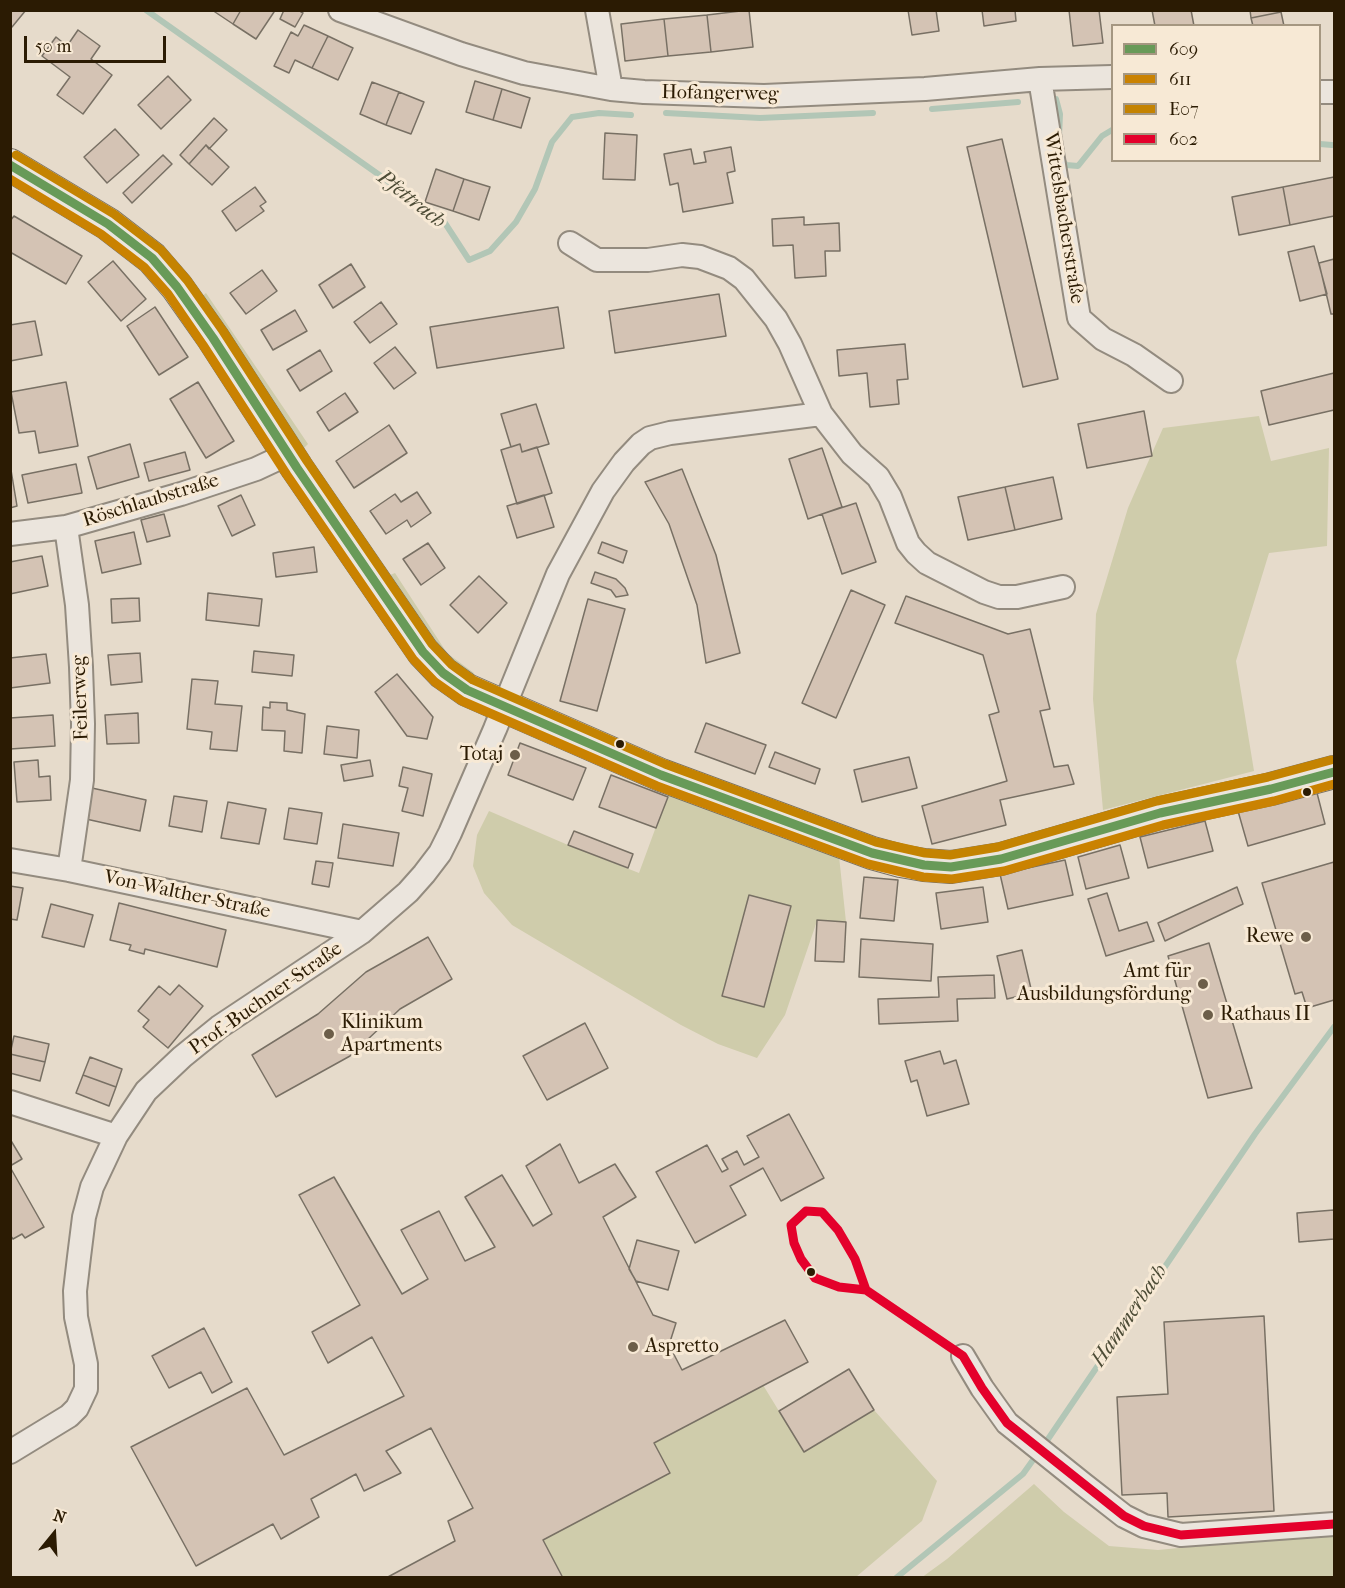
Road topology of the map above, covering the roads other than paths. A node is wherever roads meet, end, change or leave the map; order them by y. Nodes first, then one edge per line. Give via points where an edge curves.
1 (339, 10) edge
2 (597, 10) edge
3 (1111, 76) edge
4 (1040, 79) junction
5 (611, 89) junction
6 (10, 165) edge
7 (570, 243) dead end
8 (1171, 381) dead end
9 (821, 414) junction
10 (288, 454) junction
11 (66, 527) junction
12 (10, 534) edge
13 (1063, 586) dead end
14 (504, 706) junction
15 (1335, 772) edge
16 (10, 860) edge
17 (69, 870) junction
18 (362, 932) junction
19 (10, 1102) edge
20 (116, 1136) junction
21 (963, 1356) dead end
22 (10, 1452) edge
23 (1335, 1524) edge

1 - 5 street, Hofangerweg via 524,73
2 - 5 street
3 - 4 street, Hofangerweg
4 - 5 street, Hofangerweg via 925,90 764,96
4 - 8 street, Wittelsbacherstraße via 1079,318 1103,339
6 - 10 main road via 108,224 152,258 213,338
7 - 9 street via 597,260 682,255 729,268 744,279 776,319
9 - 13 street via 852,454 878,477 908,543 927,563 999,597 1017,597
9 - 14 street, Prof.-Buchner-Straße via 691,429 650,438 641,444 603,491 576,538
10 - 11 street, Röschlaubstraße via 181,494
10 - 14 main road via 423,652 466,690
11 - 12 street, Röschlaubstraße
11 - 17 street, Feilerweg via 77,615 83,724 82,780
14 - 15 main road via 661,775 872,853 933,866 1001,859 1160,813
14 - 18 street, Prof.-Buchner-Straße via 440,853 408,892
16 - 17 street, Von-Walther-Straße
17 - 18 street, Von-Walther-Straße
18 - 20 street, Prof.-Buchner-Straße via 208,1035 146,1091
19 - 20 street
20 - 22 street, Prof.-Buchner-Straße via 92,1187 79,1257 76,1317 86,1364 86,1389 69,1416
21 - 23 street via 1007,1423 1124,1516 1144,1526 1181,1535

